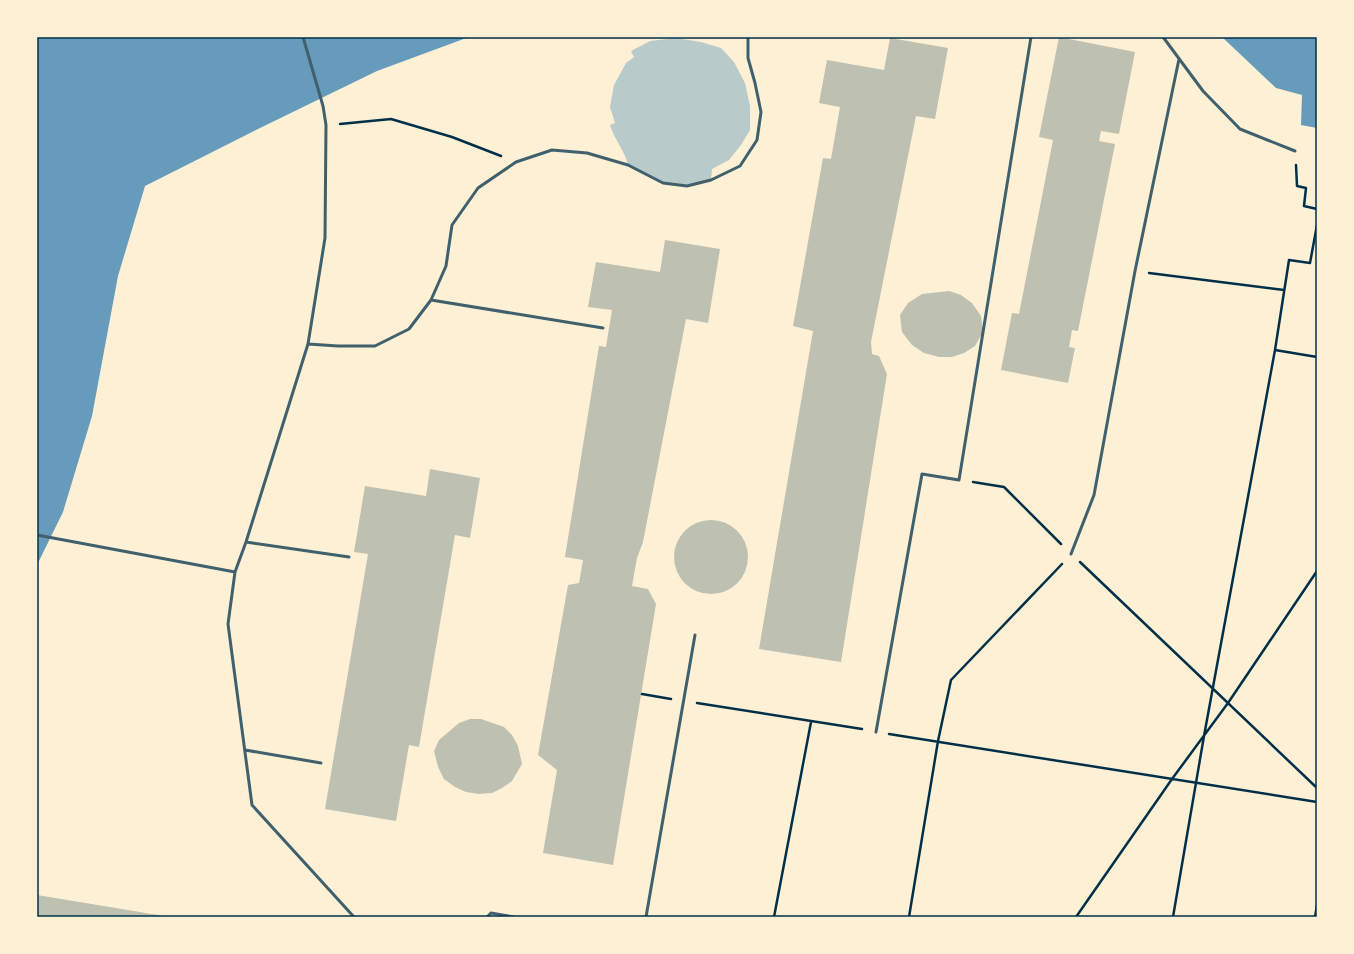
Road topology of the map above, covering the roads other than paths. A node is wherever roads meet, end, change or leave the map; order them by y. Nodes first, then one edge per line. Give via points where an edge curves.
1 (303, 37) edge
2 (748, 37) edge
3 (1031, 37) edge
4 (1163, 37) edge
5 (1179, 59) junction
6 (1295, 151) road end
7 (431, 300) junction
8 (603, 328) dead end
9 (308, 344) junction
10 (37, 535) edge
11 (246, 542) junction
12 (1071, 554) road end
13 (349, 557) dead end
14 (235, 572) junction
15 (695, 635) dead end
16 (876, 732) road end
17 (245, 750) junction
18 (321, 763) dead end
19 (354, 917) edge
20 (488, 917) edge
21 (514, 917) edge
22 (646, 917) edge

1 - 9 lane via 326,125 325,238
2 - 7 lane via 748,58 761,112 757,140 740,166 711,180 687,186 663,183 628,166 587,153 552,150 516,162 478,188 452,225 446,266
3 - 16 lane via 959,480 922,474
4 - 5 lane
5 - 6 lane via 1203,91 1240,129
5 - 12 lane via 1135,271 1094,495
7 - 8 lane
7 - 9 lane via 409,329 375,346
9 - 11 lane
10 - 14 lane
11 - 13 lane
11 - 14 lane
14 - 17 lane via 228,624
15 - 22 lane
17 - 18 lane
17 - 19 lane via 252,805
20 - 21 lane via 491,913

